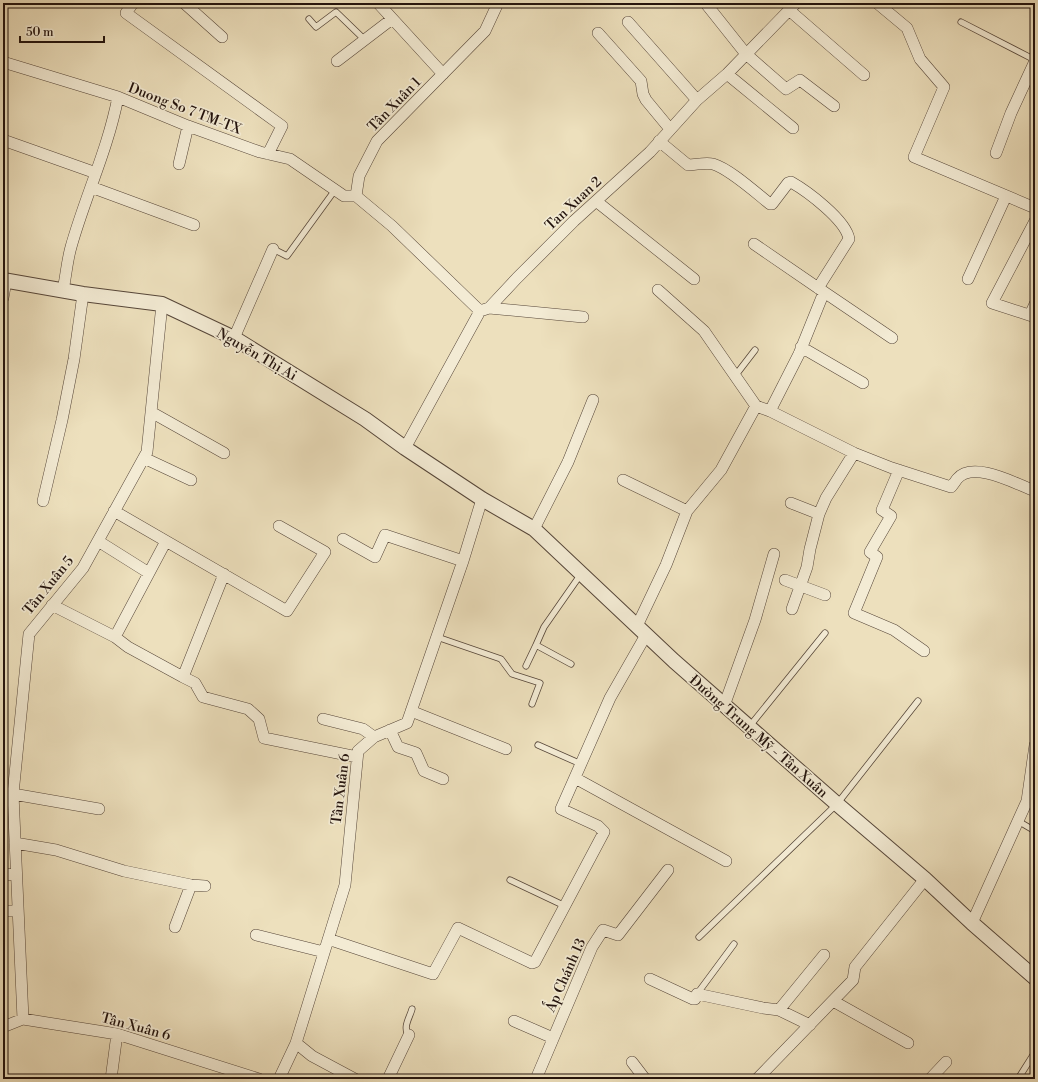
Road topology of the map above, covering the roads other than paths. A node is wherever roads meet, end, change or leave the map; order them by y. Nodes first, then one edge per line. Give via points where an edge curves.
1 (131, 3) edge
2 (184, 3) edge
3 (378, 3) edge
4 (498, 3) edge
5 (877, 3) edge
6 (707, 5) dead end
7 (791, 6) edge
8 (309, 19) dead end
9 (392, 19) junction
10 (628, 22) dead end
11 (961, 22) dead end
12 (598, 33) dead end
13 (222, 37) dead end
14 (365, 40) junction
15 (746, 54) junction
16 (337, 61) dead end
17 (1035, 61) edge
18 (3, 62) edge
19 (443, 74) junction
20 (727, 74) junction
21 (864, 75) dead end
22 (118, 97) junction
23 (697, 100) junction
24 (834, 106) dead end
25 (188, 126) junction
26 (793, 128) dead end
27 (670, 129) junction
28 (3, 140) edge
29 (659, 141) junction
30 (996, 153) dead end
31 (268, 154) junction
32 (179, 164) dead end
33 (96, 173) junction
34 (91, 187) junction
35 (335, 190) junction
36 (356, 196) junction
37 (1006, 196) junction
38 (596, 201) junction
39 (1035, 208) edge
40 (1035, 221) edge
41 (194, 225) dead end
42 (754, 244) dead end
43 (273, 249) joint
44 (694, 279) dead end
45 (968, 279) dead end
46 (5, 280) edge
47 (63, 290) junction
48 (658, 290) dead end
49 (821, 290) junction
50 (82, 294) junction
51 (3, 298) edge
52 (162, 304) junction
53 (1035, 304) edge
54 (484, 310) junction
55 (1033, 316) edge
56 (583, 317) dead end
57 (234, 338) junction
58 (892, 338) dead end
59 (801, 347) junction
60 (755, 350) dead end
61 (736, 376) junction
62 (863, 383) dead end
63 (593, 400) dead end
64 (756, 406) junction
65 (770, 411) junction
66 (151, 412) junction
67 (405, 448) junction
68 (224, 453) dead end
69 (854, 453) junction
70 (144, 458) junction
71 (899, 470) junction
72 (191, 480) dead end
73 (623, 480) dead end
74 (1035, 491) edge
75 (482, 498) junction
76 (43, 501) dead end
77 (791, 503) dead end
78 (114, 511) junction
79 (687, 511) junction
80 (820, 514) junction
81 (279, 526) dead end
82 (534, 529) junction
83 (343, 539) dead end
84 (98, 541) junction
85 (166, 541) junction
86 (774, 554) dead end
87 (463, 561) junction
88 (149, 573) junction
89 (224, 574) junction
90 (581, 574) junction
91 (785, 580) dead end
92 (801, 585) junction
93 (825, 594) dead end
94 (52, 605) junction
95 (792, 610) dead end
96 (641, 630) junction
97 (825, 633) dead end
98 (115, 637) junction
99 (437, 637) junction
100 (536, 645) junction
101 (924, 651) dead end
102 (571, 664) dead end
103 (526, 666) dead end
104 (183, 677) junction
105 (918, 701) dead end
106 (532, 704) dead end
107 (724, 706) junction
108 (411, 711) junction
109 (323, 719) dead end
110 (749, 727) junction
111 (390, 730) junction
112 (374, 737) junction
113 (538, 744) dead end
114 (1035, 745) edge
115 (506, 749) dead end
116 (357, 757) junction
117 (581, 764) junction
118 (575, 778) junction
119 (443, 779) dead end
120 (10, 788) edge
121 (1031, 803) edge
122 (837, 804) junction
123 (99, 809) dead end
124 (1018, 822) junction
125 (1035, 831) edge
126 (15, 843) junction
127 (726, 861) dead end
128 (668, 870) dead end
129 (3, 874) edge
130 (16, 875) junction
131 (925, 879) junction
132 (510, 880) dead end
133 (190, 885) junction
134 (204, 886) dead end
135 (565, 906) junction
136 (3, 911) edge
137 (18, 911) junction
138 (972, 923) junction
139 (175, 927) dead end
140 (256, 935) dead end
141 (699, 937) dead end
142 (328, 939) junction
143 (734, 944) dead end
144 (324, 952) junction
145 (824, 955) dead end
146 (650, 978) dead end
147 (1035, 978) edge
148 (697, 994) junction
149 (833, 1001) junction
150 (412, 1009) dead end
151 (779, 1010) junction
152 (23, 1019) junction
153 (514, 1021) dead end
154 (810, 1025) junction
155 (3, 1027) edge
156 (117, 1034) junction
157 (409, 1035) joint
158 (553, 1038) junction
159 (296, 1043) junction
160 (908, 1043) dead end
161 (1035, 1052) edge
162 (632, 1062) dead end
163 (946, 1062) dead end
164 (111, 1079) edge
165 (259, 1079) edge
166 (279, 1079) edge
167 (355, 1079) edge
168 (388, 1079) edge
169 (536, 1079) edge
170 (645, 1079) edge
171 (757, 1079) edge
172 (930, 1079) edge
173 (1018, 1079) edge

1 - 31 street via 126,13 282,126
2 - 13 street
3 - 9 street
4 - 19 street, Tân Xuân 1 via 485,31
5 - 37 street via 907,28 920,60 944,87 914,157
6 - 15 street
7 - 15 street, Tan Xuan 2
7 - 21 street
8 - 14 lane via 316,27 336,12
9 - 14 street
9 - 19 street
10 - 23 street
11 - 17 lane
12 - 27 street via 641,81 646,100
14 - 16 street
15 - 20 street, Tan Xuan 2
15 - 24 street via 786,89 800,80
17 - 30 street
18 - 22 street
19 - 36 street, Tân Xuân 1 via 377,141 359,176
20 - 23 street, Tan Xuan 2
20 - 26 street
22 - 25 street, Duong So 7 TM-TX
22 - 33 street, Duong So 7 TM-TX
23 - 27 street, Tan Xuan 2
25 - 31 street, Duong So 7 TM-TX
25 - 32 street
27 - 29 street, Tan Xuan 2
28 - 33 street
29 - 38 street, Tan Xuan 2
29 - 49 street via 688,165 707,163 719,166 770,204 791,182 832,212 848,231 849,239
31 - 35 street, Duong So 7 TM-TX via 290,159
33 - 34 street, Duong So 7 TM-TX
34 - 41 street
34 - 47 street, Duong So 7 TM-TX via 71,248
35 - 36 street, Duong So 7 TM-TX via 344,196
35 - 43 lane via 287,256
36 - 54 street
37 - 39 street
37 - 45 street
38 - 44 street
38 - 54 street, Tan Xuan 2
40 - 55 street via 992,303
42 - 49 street
43 - 57 street
46 - 47 street, Nguyễn Thị Ai
46 - 51 street
47 - 50 street, Nguyễn Thị Ai
48 - 61 street via 704,331
49 - 58 street
49 - 59 street
50 - 52 street, Nguyễn Thị Ai
50 - 76 street via 62,420
52 - 57 street, Nguyễn Thị Ai
52 - 66 street, Tân Xuân 5
53 - 55 street
54 - 56 street
54 - 67 street, Tan Xuan 2
57 - 67 street, Nguyễn Thị Ai via 365,419
59 - 62 street
59 - 65 street
60 - 61 lane
61 - 64 street
63 - 82 street via 568,462
64 - 65 street
64 - 79 street via 721,470
65 - 69 street
66 - 68 street
66 - 70 street, Tân Xuân 5 via 147,452
67 - 75 street, Nguyễn Thị Ai
69 - 71 street
69 - 80 street via 826,498
70 - 72 street
70 - 78 street, Tân Xuân 5
71 - 74 street via 952,487 957,478 978,471
71 - 101 street via 882,510 890,516 870,552 877,557 854,613 894,630
73 - 79 street
75 - 82 street, Đường Trung Mỹ - Tân Xuân
75 - 87 street, Tân Xuân 6
77 - 80 street
78 - 84 street, Tân Xuân 5
78 - 85 street
79 - 96 street
80 - 92 street via 810,549 808,567
81 - 89 street via 325,552 287,611
82 - 90 street, Đường Trung Mỹ - Tân Xuân
83 - 87 street via 375,557 385,535
84 - 88 street
84 - 94 street, Tân Xuân 5 via 83,568
85 - 88 street
85 - 89 street
86 - 107 street via 755,620
87 - 99 street, Tân Xuân 6
88 - 98 street
89 - 104 street
90 - 96 street, Đường Trung Mỹ - Tân Xuân
90 - 100 lane via 544,627
91 - 92 street
92 - 93 street
92 - 95 street
94 - 98 street
94 - 120 street, Tân Xuân 5 via 29,634
96 - 107 street, Đường Trung Mỹ - Tân Xuân
96 - 117 street
97 - 110 lane
98 - 104 street via 128,647
99 - 106 lane via 501,659 512,674 540,683
99 - 108 street, Tân Xuân 6
100 - 102 lane
100 - 103 lane
104 - 116 street via 195,683 203,697 248,709 259,719 264,738
105 - 122 lane
107 - 110 street, Đường Trung Mỹ - Tân Xuân
108 - 111 street, Tân Xuân 6 via 407,723
108 - 115 street
109 - 112 street via 363,729
110 - 122 street, Đường Trung Mỹ - Tân Xuân
111 - 112 street, Tân Xuân 6
111 - 119 street via 398,747 416,753 424,771
112 - 116 street, Tân Xuân 6 via 358,751
113 - 117 lane
114 - 121 street
116 - 142 street, Tân Xuân 6 via 345,885
117 - 118 street
118 - 127 street
118 - 135 street via 561,809 598,826 604,832
120 - 123 street
120 - 126 street, Tân Xuân 5
121 - 124 street
122 - 131 street, Đường Trung Mỹ - Tân Xuân
122 - 141 lane
124 - 125 lane
124 - 138 street
126 - 130 street, Tân Xuân 5
126 - 133 street via 56,850 124,871
128 - 158 street, Ấp Chánh 13 via 618,935 603,930 592,947
129 - 130 street
130 - 137 street, Tân Xuân 5
131 - 138 street, Đường Trung Mỹ - Tân Xuân
131 - 149 street via 855,967 853,980
132 - 135 lane
133 - 134 street
133 - 139 street
135 - 142 street via 534,963 458,928 432,974
136 - 137 street
137 - 152 street, Tân Xuân 5
138 - 147 street, Đường Trung Mỹ - Tân Xuân
140 - 144 street
142 - 144 street, Tân Xuân 6
143 - 148 lane
144 - 159 street, Tân Xuân 6
145 - 151 street
146 - 148 street via 693,1000
148 - 151 street
149 - 154 street
149 - 160 street
150 - 157 lane via 406,1025
151 - 154 street
152 - 155 street
152 - 156 street, Tân Xuân 6
153 - 158 street
154 - 171 street
156 - 164 street
156 - 165 street, Tân Xuân 6
157 - 168 street
158 - 169 street, Ấp Chánh 13
159 - 166 street, Tân Xuân 6
159 - 167 street via 312,1056
161 - 173 lane
162 - 170 street
163 - 172 street

